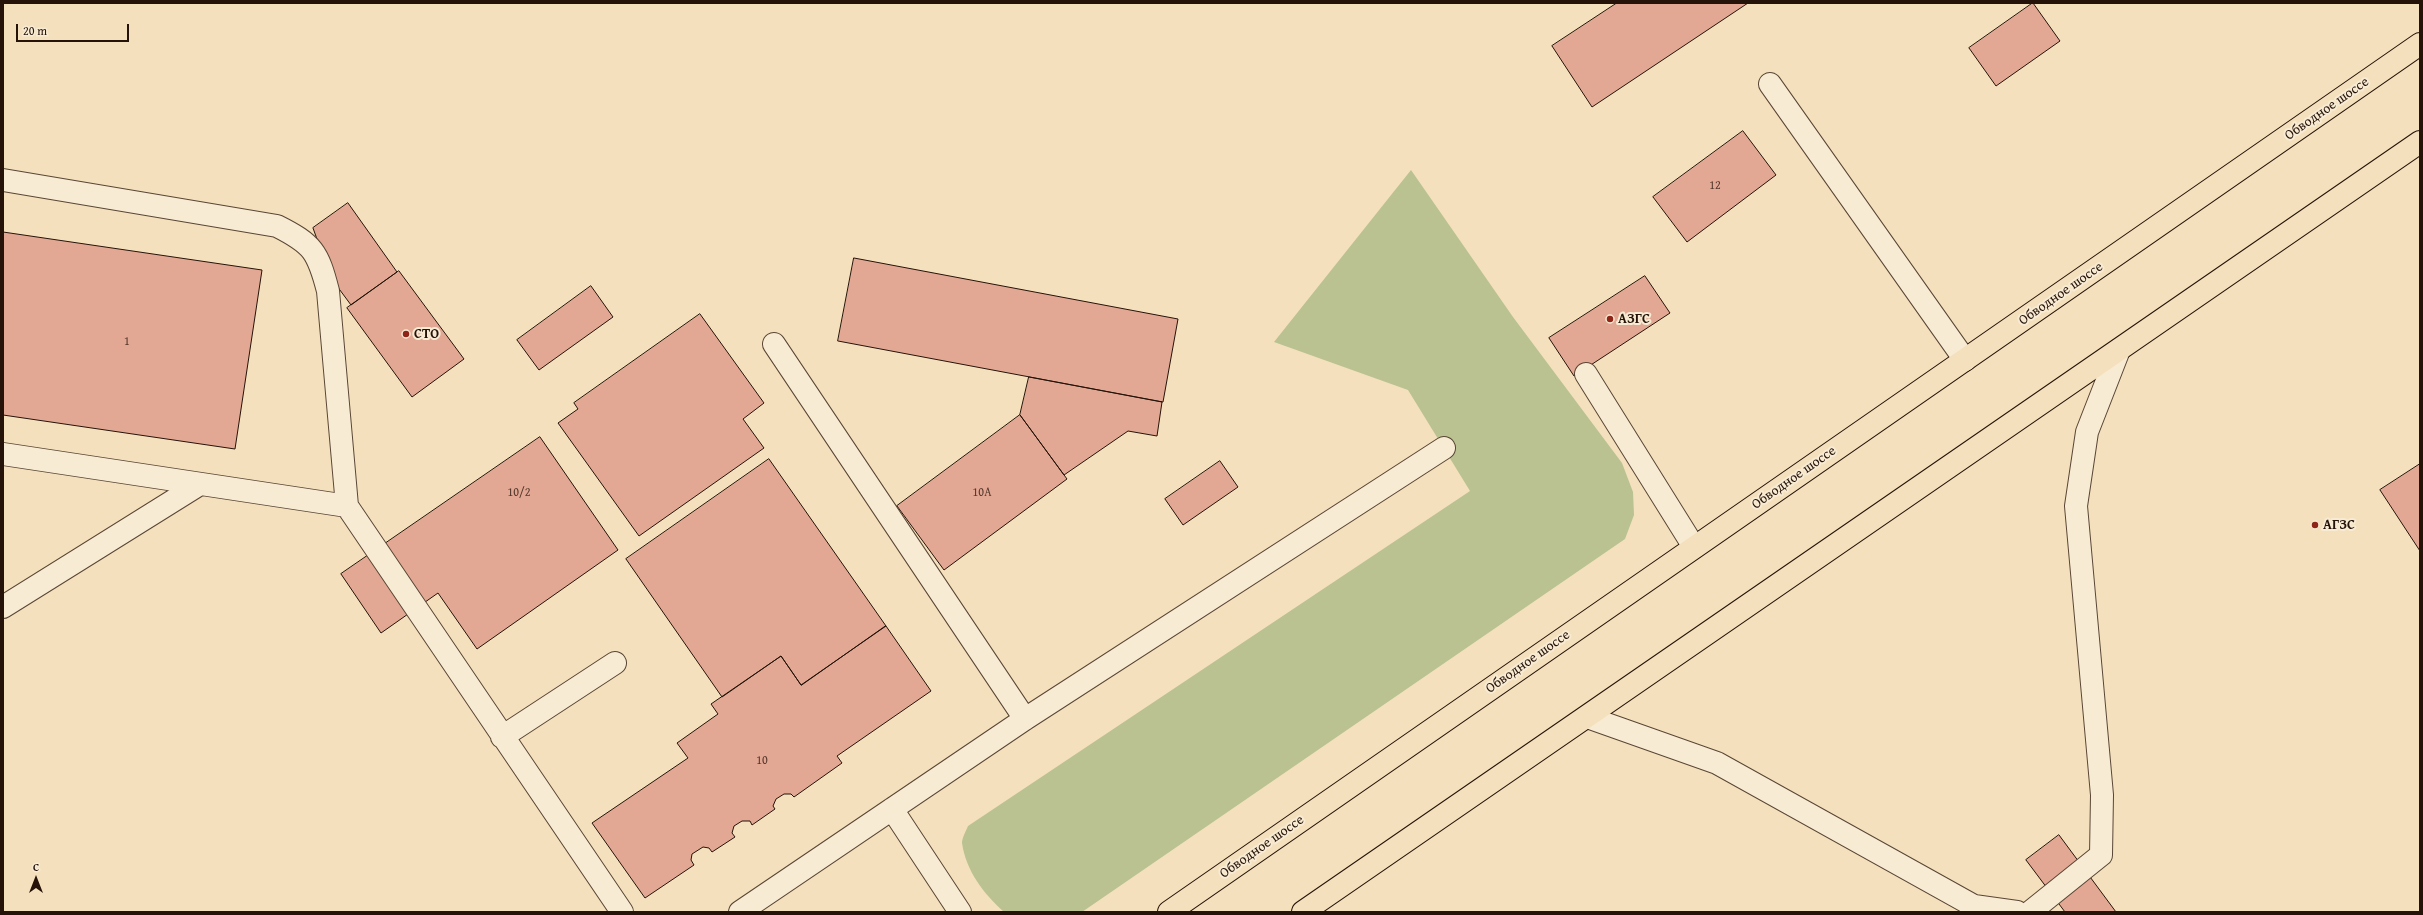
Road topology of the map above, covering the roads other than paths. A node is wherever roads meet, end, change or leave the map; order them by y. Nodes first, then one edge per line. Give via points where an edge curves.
1 (2420, 44) edge
2 (1770, 84) dead end
3 (2420, 142) edge
4 (3, 180) edge
5 (774, 344) dead end
6 (2119, 350) junction
7 (1965, 360) junction
8 (1586, 374) dead end
9 (1444, 448) dead end
10 (3, 454) edge
11 (200, 484) junction
12 (347, 506) junction
13 (1694, 547) junction
14 (3, 607) edge
15 (616, 663) dead end
16 (1587, 717) junction
17 (1025, 719) junction
18 (502, 737) junction
19 (892, 809) junction
20 (622, 912) edge
21 (740, 912) edge
22 (960, 912) edge
23 (1169, 912) edge
24 (1303, 912) edge
25 (2017, 912) edge
26 (2030, 912) edge

1 - 7 main road, Обводное шоссе
2 - 7 lane
3 - 6 main road
4 - 12 lane via 277,226 302,239 320,262 328,291
5 - 17 lane
6 - 16 main road
6 - 26 lane via 2087,432 2076,506 2102,795 2101,855
7 - 13 main road, Обводное шоссе
8 - 13 lane
9 - 17 lane
10 - 11 lane
11 - 12 lane
11 - 14 lane
12 - 18 lane
13 - 23 main road, Обводное шоссе
15 - 18 lane
16 - 24 main road
16 - 25 lane via 1717,763 1974,906
17 - 19 lane
18 - 20 lane
19 - 21 lane
19 - 22 lane

